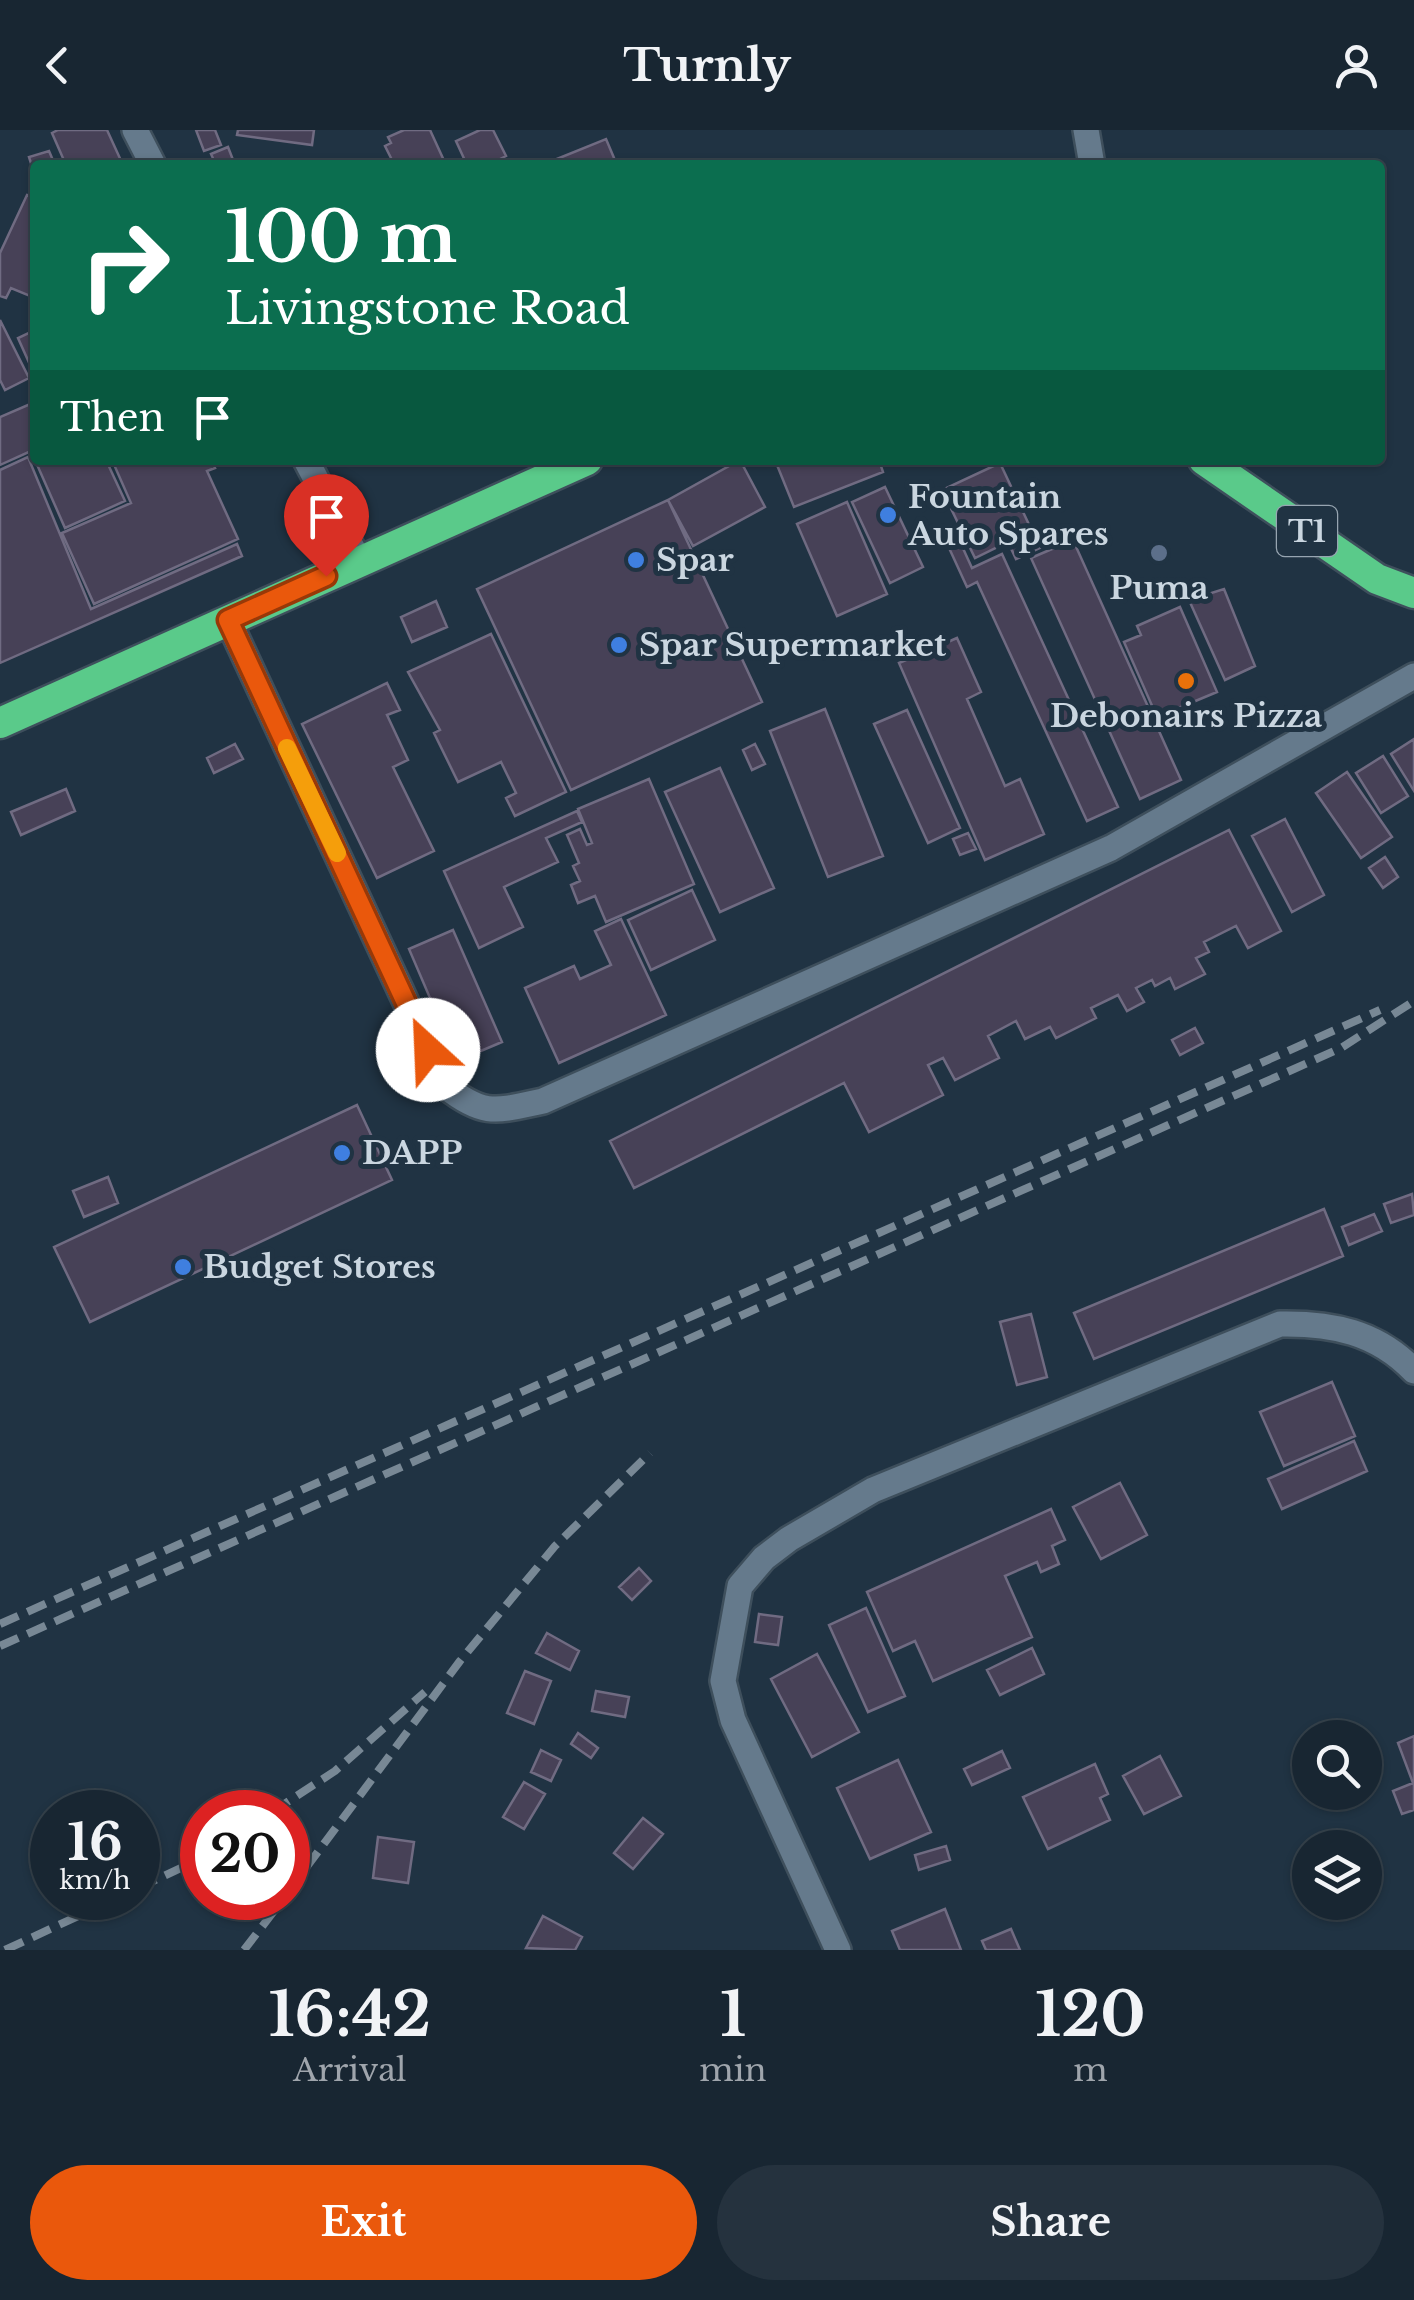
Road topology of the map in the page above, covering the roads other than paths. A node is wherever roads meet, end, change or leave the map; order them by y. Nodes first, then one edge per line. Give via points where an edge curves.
1 (135, 130) edge
2 (1086, 130) edge
3 (150, 160) edge
4 (1091, 160) edge
5 (309, 465) edge
6 (576, 465) edge
7 (1211, 465) edge
8 (359, 562) junction
9 (1414, 593) edge
10 (228, 620) junction
11 (1414, 676) edge
12 (0, 723) edge
13 (1414, 1372) edge
14 (838, 1950) edge

1 - 3 street
2 - 4 street
5 - 8 street
6 - 8 highway
7 - 9 highway, T1 via 1377,579
8 - 10 highway
10 - 11 street via 445,1086 471,1106 501,1110 542,1101 1112,848
10 - 12 highway
13 - 14 street via 1367,1336 1321,1323 1280,1324 873,1490 764,1558 740,1586 723,1681 733,1720

